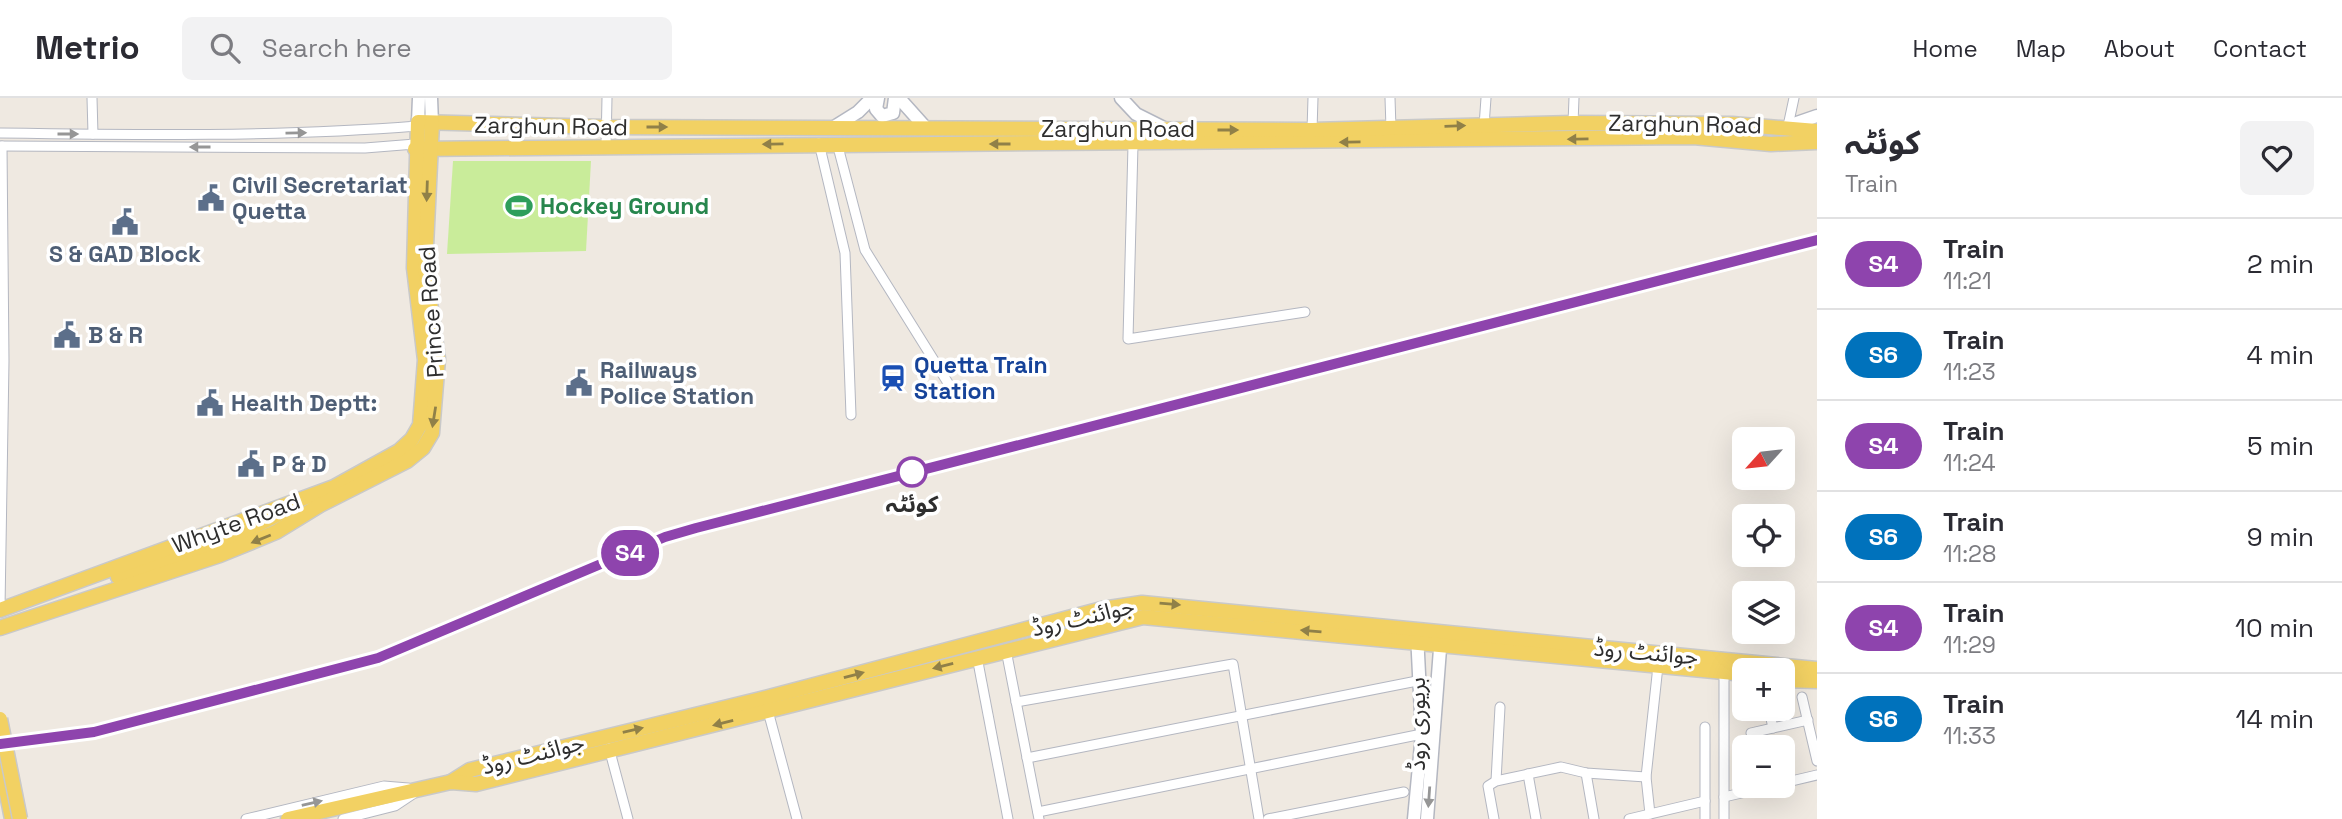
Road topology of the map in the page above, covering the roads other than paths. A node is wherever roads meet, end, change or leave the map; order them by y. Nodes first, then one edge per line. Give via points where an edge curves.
1 (92, 98) edge
2 (419, 98) edge
3 (431, 98) edge
4 (607, 98) edge
5 (872, 98) edge
6 (878, 98) edge
7 (897, 98) edge
8 (1121, 98) edge
9 (1313, 98) edge
10 (1390, 98) edge
11 (1486, 98) edge
12 (1574, 98) edge
13 (1794, 98) edge
14 (1817, 117) edge
15 (422, 123) junction
16 (1573, 123) junction
17 (1484, 125) junction
18 (605, 127) junction
19 (834, 127) junction
20 (925, 127) junction
21 (1788, 127) junction
22 (1391, 128) junction
23 (1166, 129) junction
24 (1312, 130) junction
25 (1817, 131) edge
26 (0, 133) edge
27 (93, 134) junction
28 (1817, 142) edge
29 (819, 143) junction
30 (837, 143) junction
31 (1791, 143) junction
32 (1133, 145) junction
33 (1, 146) edge
34 (606, 146) junction
35 (420, 147) junction
36 (1817, 150) edge
37 (1305, 312) dead end
38 (953, 391) dead end
39 (851, 415) dead end
40 (316, 500) junction
41 (0, 609) edge
42 (0, 617) edge
43 (0, 628) edge
44 (1417, 635) junction
45 (1441, 638) junction
46 (1006, 650) junction
47 (977, 657) junction
48 (1658, 666) junction
49 (1817, 669) edge
50 (1724, 671) junction
51 (1732, 672) edge
52 (1795, 680) edge
53 (1417, 681) junction
54 (1817, 681) edge
55 (1802, 697) dead end
56 (1016, 702) junction
57 (1500, 707) dead end
58 (768, 711) junction
59 (1240, 715) junction
60 (0, 719) edge
61 (1808, 720) junction
62 (1772, 721) edge
63 (1705, 727) dead end
64 (1773, 728) junction
65 (1751, 733) dead end
66 (1422, 734) junction
67 (606, 736) junction
68 (610, 752) junction
69 (1027, 758) junction
70 (0, 759) edge
71 (1817, 761) edge
72 (1250, 768) junction
73 (1528, 774) junction
74 (1586, 774) junction
75 (1817, 775) edge
76 (1646, 777) junction
77 (1795, 780) edge
78 (1496, 781) junction
79 (451, 782) junction
80 (420, 789) junction
81 (1404, 792) dead end
82 (1732, 795) edge
83 (1724, 797) junction
84 (1704, 801) junction
85 (1650, 814) junction
86 (379, 815) edge
87 (11, 816) edge
88 (1039, 816) edge
89 (246, 819) edge
90 (288, 819) edge
91 (343, 819) edge
92 (628, 819) edge
93 (797, 819) edge
94 (1008, 819) edge
95 (1259, 819) edge
96 (1268, 819) edge
97 (1414, 819) edge
98 (1427, 819) edge
99 (1494, 819) edge
100 (1536, 819) edge
101 (1594, 819) edge
102 (1629, 819) edge
103 (1704, 819) edge
104 (1724, 819) edge

1 - 27 street
2 - 15 main road, Prince Road
3 - 15 main road, Prince Road
4 - 18 street
5 - 19 main road
6 - 7 main road via 878,114 887,116
7 - 20 main road
8 - 23 main road via 1136,114
9 - 24 street
10 - 22 street
11 - 17 street
12 - 16 street
13 - 21 street
14 - 21 main road, Zarghun Road
15 - 18 main road, Zarghun Road
27 -> 15 street, Zarghun Road via 362,131
15 - 35 main road, Prince Road
16 - 17 main road, Zarghun Road
16 - 21 main road, Zarghun Road
22 -> 17 main road, Zarghun Road
18 -> 19 main road, Zarghun Road
18 - 34 street
19 - 20 main road, Zarghun Road
20 - 23 main road, Zarghun Road
21 - 25 main road
22 - 24 main road, Zarghun Road
23 -> 24 main road, Zarghun Road
26 -> 27 street, Zarghun Road
28 - 31 main road, Zarghun Road
29 - 30 main road, Zarghun Road
29 -> 34 main road, Zarghun Road
29 - 39 street via 845,253
32 -> 30 main road, Zarghun Road
30 - 38 street via 865,250
31 -> 32 main road, Zarghun Road via 1693,137
31 - 36 main road, Zarghun Road
32 - 37 street via 1128,339
35 -> 33 street, Zarghun Road
33 - 41 street
34 - 35 main road, Zarghun Road
35 - 40 main road, Prince Road via 425,267 438,359 432,433 407,461
40 - 41 main road, Whyte Road
40 - 42 main road, Whyte Road via 226,540
40 -> 43 main road, Whyte Road via 276,532 220,555
44 - 45 main road, جوائنٹ روڈ
44 -> 46 main road, جوائنٹ روڈ via 1143,617
44 - 53 main road, بریوری روڈ
67 -> 44 main road, جوائنٹ روڈ via 1102,609 1142,603
45 - 48 main road, جوائنٹ روڈ
45 - 49 main road, جوائنٹ روڈ
45 -> 98 main road, بریوری روڈ
46 - 47 main road, جوائنٹ روڈ
46 - 56 street
47 -> 58 main road, جوائنٹ روڈ
47 - 94 street
48 - 50 main road, جوائنٹ روڈ
48 - 76 street
50 - 51 main road, جوائنٹ روڈ
50 - 83 street
52 - 54 main road
53 - 59 street
53 - 66 main road, بریوری روڈ
55 - 61 street
56 - 59 street via 1233,664
56 - 69 street
57 - 78 street
58 -> 68 main road, جوائنٹ روڈ
58 - 93 street
59 - 69 street
59 - 72 street
60 - 87 main road, bridge
61 - 64 street
61 - 71 street
62 - 64 street
63 - 84 street
64 - 65 street
66 - 72 street
66 - 97 main road, بریوری روڈ
67 - 68 street
67 - 79 main road, جوائنٹ روڈ via 470,769
68 - 79 main road, جوائنٹ روڈ via 476,784
68 - 92 street
69 - 88 street
70 - 87 main road
72 - 88 street
72 - 95 street
73 - 74 street via 1561,767
73 - 78 street
73 - 100 street
74 - 76 street
74 - 101 street
75 - 77 street
76 - 85 street
78 - 99 street via 1488,786
79 - 80 main road, جوائنٹ روڈ
80 - 86 street
89 -> 80 street via 384,786
80 - 90 main road, جوائنٹ روڈ
81 - 96 street
82 - 83 street
83 - 104 street
84 - 85 street
84 - 103 street
85 - 102 street
86 - 91 street

